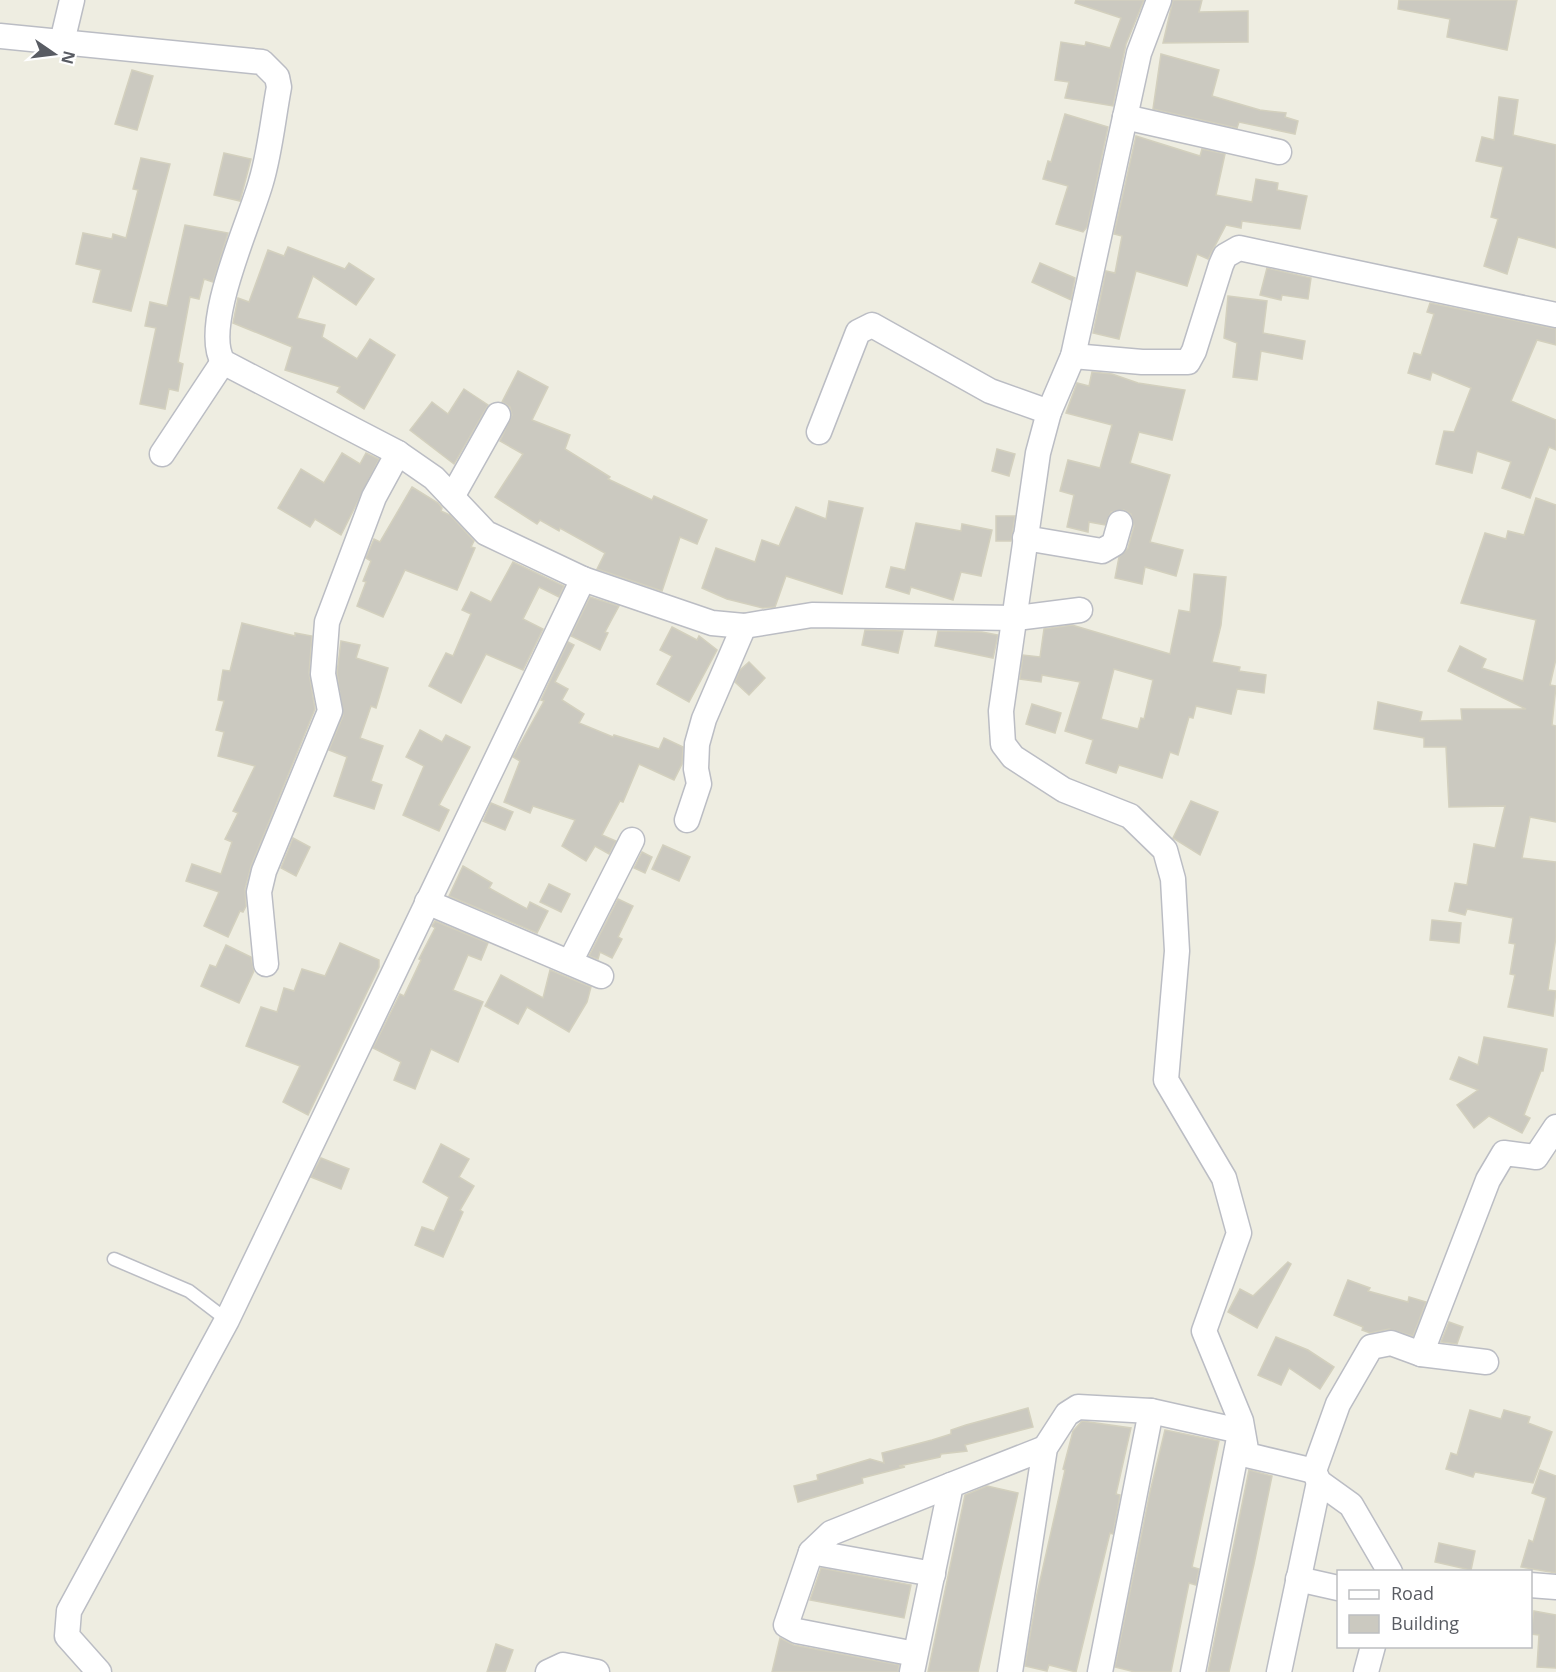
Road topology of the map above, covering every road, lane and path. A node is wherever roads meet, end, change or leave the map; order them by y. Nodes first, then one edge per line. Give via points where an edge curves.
1 (72, 0) edge
2 (1159, 0) edge
3 (0, 36) edge
4 (62, 42) junction
5 (1125, 117) junction
6 (1279, 152) dead end
7 (1556, 315) edge
8 (1073, 356) junction
9 (223, 362) junction
10 (1049, 412) junction
11 (498, 415) dead end
12 (819, 432) dead end
13 (398, 453) junction
14 (162, 454) dead end
15 (452, 497) junction
16 (1120, 523) dead end
17 (1025, 538) junction
18 (583, 579) junction
19 (1080, 610) dead end
20 (1016, 618) junction
21 (744, 626) junction
22 (687, 820) dead end
23 (632, 840) dead end
24 (427, 902) junction
25 (570, 962) junction
26 (266, 964) dead end
27 (602, 976) dead end
28 (1556, 1127) edge
29 (114, 1258) dead end
30 (227, 1320) junction
31 (1421, 1354) junction
32 (1486, 1362) dead end
33 (1151, 1411) junction
34 (1241, 1429) junction
35 (1045, 1448) junction
36 (1316, 1476) junction
37 (951, 1485) junction
38 (811, 1552) junction
39 (1389, 1570) edge
40 (933, 1574) junction
41 (1298, 1580) junction
42 (1532, 1586) edge
43 (1556, 1587) edge
44 (1337, 1588) edge
45 (1373, 1648) edge
46 (914, 1663) edge
47 (99, 1672) edge
48 (548, 1672) edge
49 (597, 1672) edge
50 (1010, 1672) edge
51 (1100, 1672) edge
52 (1193, 1672) edge
53 (1279, 1672) edge
54 (1366, 1672) edge

1 - 4 street
2 - 5 street via 1139,54
3 - 4 street
4 - 9 street via 262,62 277,77 279,87 262,181 220,302 218,354
5 - 6 street
5 - 8 street
7 - 8 street via 1239,248 1225,256 1188,362
8 - 10 street
9 - 13 street
9 - 14 street
10 - 12 street via 990,391 872,325 858,332
10 - 17 street via 1038,453
11 - 15 street
13 - 15 street via 435,478
13 - 26 street via 374,497 327,622 323,674 330,711 264,871 259,892
15 - 18 street via 486,533
16 - 17 street via 1114,544 1102,551
17 - 20 street
18 - 21 street via 712,623
18 - 24 street
19 - 20 street
20 - 21 street via 812,615
20 - 34 street via 1001,711 1003,744 1013,757 1064,790 1130,816 1164,850 1173,879 1177,951 1166,1080 1224,1178 1239,1233 1204,1331
21 - 22 street via 704,719 697,744 699,784
23 - 25 street
24 - 25 street
24 - 30 street
25 - 27 street
28 - 31 street via 1536,1157 1504,1153 1488,1180
29 - 30 lane via 189,1291
30 - 47 street via 69,1611 67,1636
31 - 32 street
31 - 36 street via 1391,1343 1371,1347 1338,1404
33 - 34 street
33 - 35 street via 1078,1407 1067,1414
33 - 51 street
34 - 36 street via 1247,1455
34 - 52 street
35 - 37 street
35 - 50 street
36 - 39 street via 1351,1505
36 - 41 street
37 - 38 street via 831,1533
37 - 40 street
38 - 40 street
38 - 46 street via 788,1628
40 - 46 street
41 - 44 street
41 - 53 street
42 - 43 street
45 - 54 street
48 - 49 street via 563,1665

